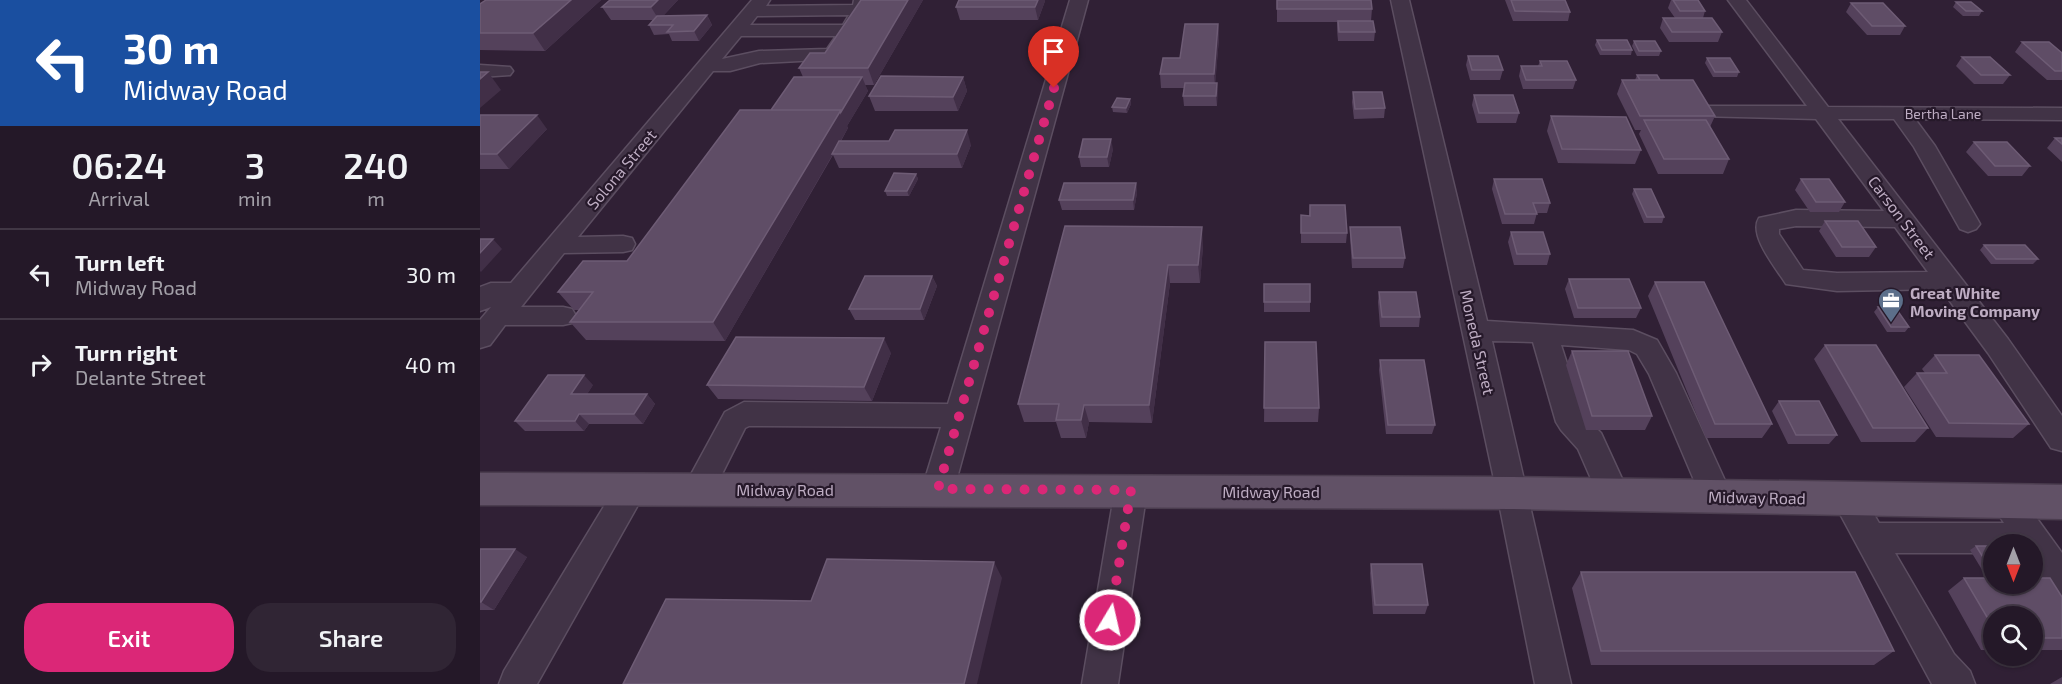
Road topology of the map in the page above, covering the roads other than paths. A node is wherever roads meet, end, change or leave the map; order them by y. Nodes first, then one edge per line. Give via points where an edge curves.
1 (1080, 0) edge
2 (1400, 0) edge
3 (1737, 0) edge
4 (862, 5) edge
5 (756, 6) edge
6 (736, 30) junction
7 (848, 31) junction
8 (707, 65) junction
9 (480, 71) edge
10 (503, 71) dead end
11 (1703, 112) edge
12 (1824, 112) junction
13 (1900, 113) junction
14 (2062, 114) edge
15 (1904, 219) junction
16 (1968, 224) dead end
17 (623, 244) dead end
18 (557, 245) junction
19 (1949, 280) junction
20 (489, 309) edge
21 (563, 316) edge
22 (1475, 330) junction
23 (1544, 333) junction
24 (480, 338) edge
25 (959, 416) junction
26 (2062, 439) edge
27 (480, 489) edge
28 (631, 489) junction
29 (699, 489) junction
30 (938, 489) junction
31 (1131, 490) junction
32 (1513, 493) junction
33 (1613, 494) junction
34 (1716, 496) junction
35 (1848, 499) junction
36 (2006, 501) junction
37 (2062, 502) edge
38 (2029, 534) edge
39 (1870, 538) junction
40 (1983, 538) edge
41 (2043, 553) edge
42 (2062, 580) edge
43 (517, 684) edge
44 (1100, 684) edge
45 (1553, 684) edge
46 (1957, 684) edge

1 - 25 street
2 - 22 street, Moneda Street
3 - 12 street, Carson Street
4 - 5 street
4 - 7 street
5 - 6 street, Solona Street
6 - 7 street
6 - 8 street, Solona Street
7 - 8 street via 831,55 759,57 730,65
8 - 18 street, Solona Street
9 - 10 street
11 - 12 street, Bertha Lane
12 - 13 street, Bertha Lane
12 - 15 street, Carson Street
13 - 14 street, Bertha Lane
13 - 16 street via 1924,146
15 - 19 street, Carson Street
15 - 19 street via 1796,218 1767,223 1767,234 1796,278 1837,282
17 - 18 street
18 - 20 street, Solona Street via 518,292 491,292
19 - 26 street, Carson Street
20 - 21 street
20 - 24 street
22 - 23 street
22 - 32 street, Moneda Street
23 - 33 street via 1571,422 1590,442
23 - 34 street via 1633,340 1647,347
25 - 29 street via 744,414 735,420
25 - 30 street
27 - 28 main road, Midway Road
28 - 29 main road, Midway Road
28 - 43 street
29 - 30 main road, Midway Road
30 - 31 main road, Midway Road
31 - 32 main road, Midway Road
31 - 44 street
32 - 33 main road, Midway Road
32 - 45 street, Moneda Street
33 - 34 main road, Midway Road
34 - 35 main road, Midway Road
35 - 36 main road, Midway Road
35 - 39 street
36 - 37 main road, Midway Road
36 - 38 street
39 - 40 street
39 - 46 street via 1941,667
41 - 42 street

